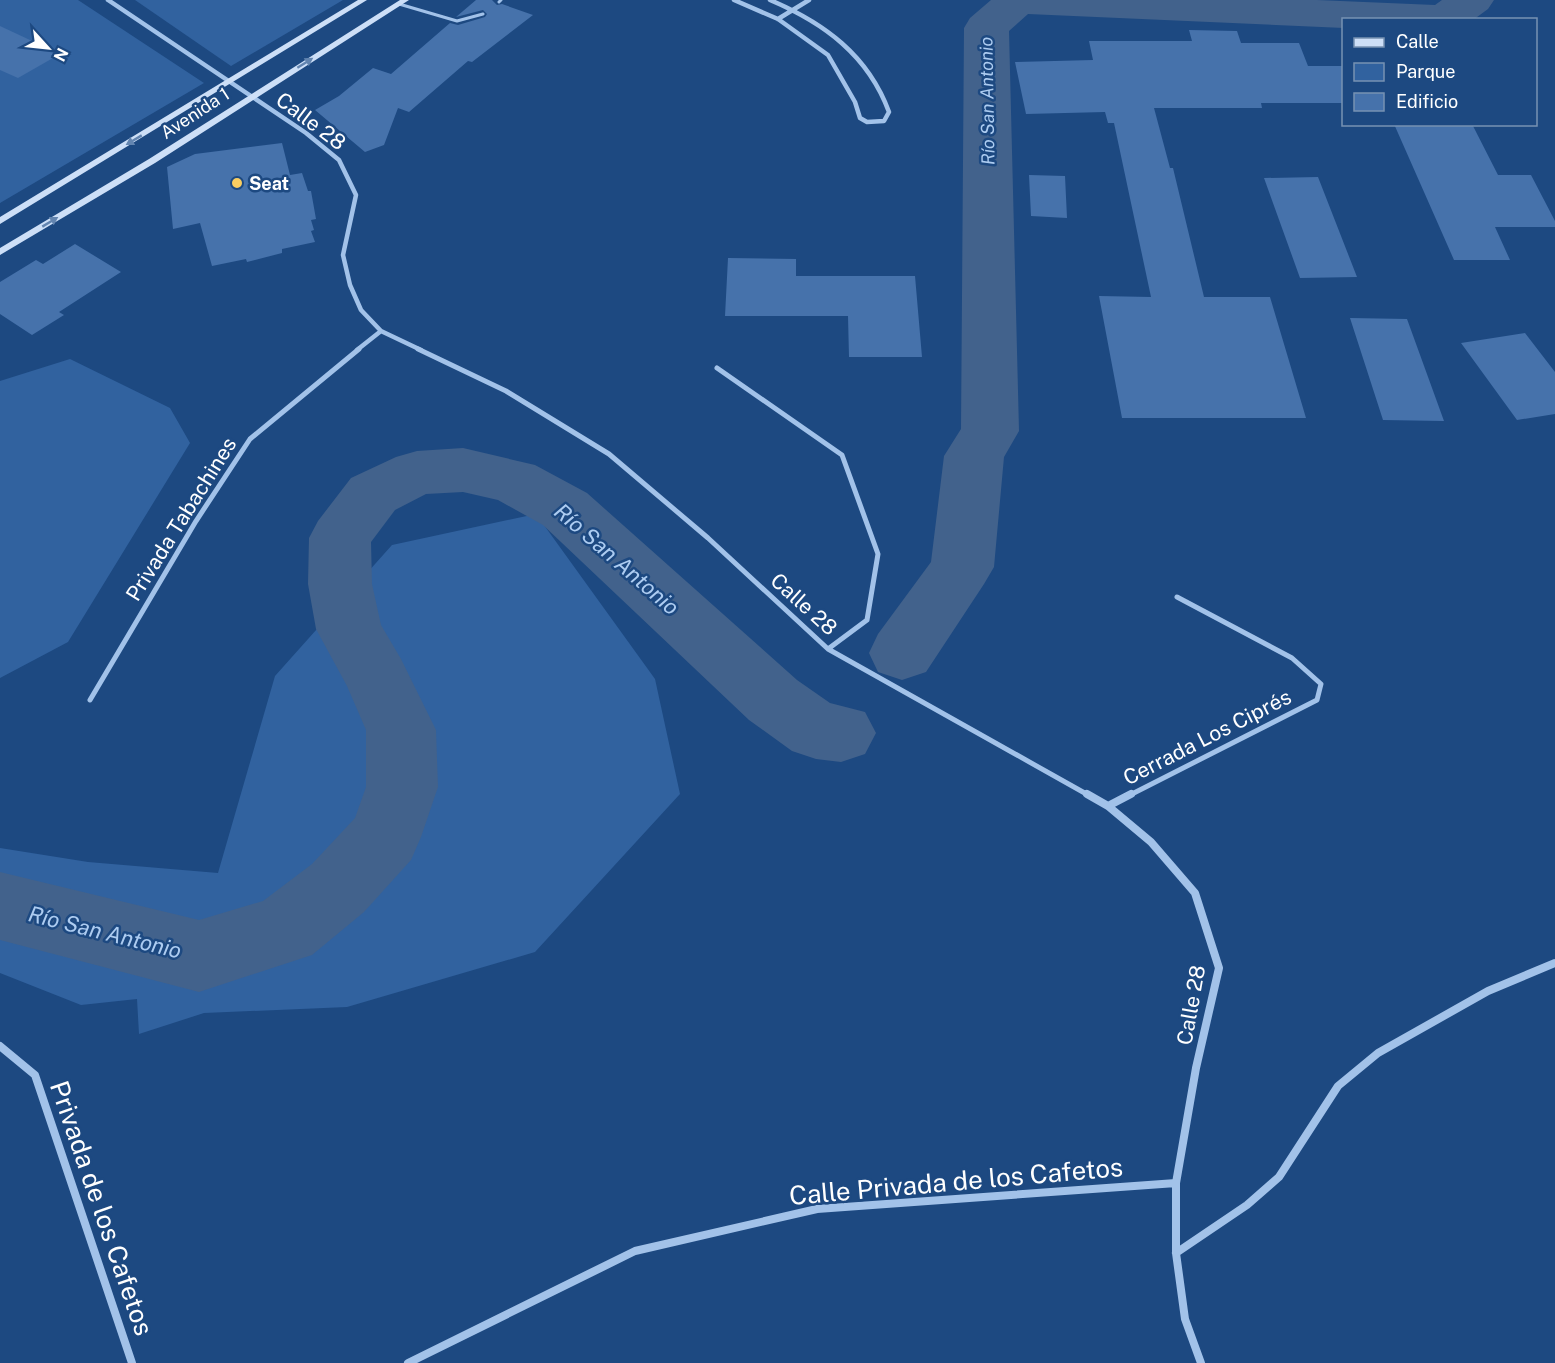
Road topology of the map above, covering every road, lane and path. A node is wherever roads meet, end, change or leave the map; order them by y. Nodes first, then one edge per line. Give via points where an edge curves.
1 (108, 0) edge
2 (363, 0) edge
3 (734, 0) edge
4 (770, 0) edge
5 (809, 0) edge
6 (402, 2) edge
7 (793, 10) junction
8 (483, 15) dead end
9 (778, 19) junction
10 (229, 83) junction
11 (251, 97) junction
12 (0, 221) edge
13 (0, 252) edge
14 (381, 331) junction
15 (717, 368) dead end
16 (1177, 597) dead end
17 (828, 648) junction
18 (90, 700) dead end
19 (1108, 806) junction
20 (1555, 963) edge
21 (0, 1046) edge
22 (1176, 1183) junction
23 (1176, 1253) junction
24 (132, 1363) edge
25 (408, 1363) edge
26 (1202, 1363) edge

1 - 10 street, Calle 28
2 - 10 main road, Avenida 1
3 - 9 street
4 - 7 street
5 - 7 street
6 - 8 lane via 458,21
11 -> 6 main road, Avenida 1
7 - 9 street
7 - 9 street via 856,55 886,104 889,112 884,121 867,122 860,118 828,56
10 - 11 street, Calle 28
10 -> 12 main road, Avenida 1
13 -> 11 main road, Avenida 1
11 - 14 street, Calle 28 via 339,160 356,195 343,255 350,285 361,310
14 - 17 street, Calle 28 via 506,391 609,454
14 - 18 street, Privada Tabachines via 250,439 202,511
15 - 17 street via 842,455 878,554 867,620
16 - 19 street, Cerrada Los Ciprés via 1292,658 1321,684 1317,700
17 - 19 street, Calle 28
19 - 22 street, Calle 28 via 1151,842 1194,893 1219,968
20 - 23 street via 1488,991 1378,1053 1338,1086 1279,1177 1247,1205
21 - 24 street, Privada de los Cafetos via 35,1075
22 - 23 street, Calle 28
22 - 25 street, Calle Privada de los Cafetos via 817,1209 635,1251
23 - 26 street, Calle 28 via 1185,1319

